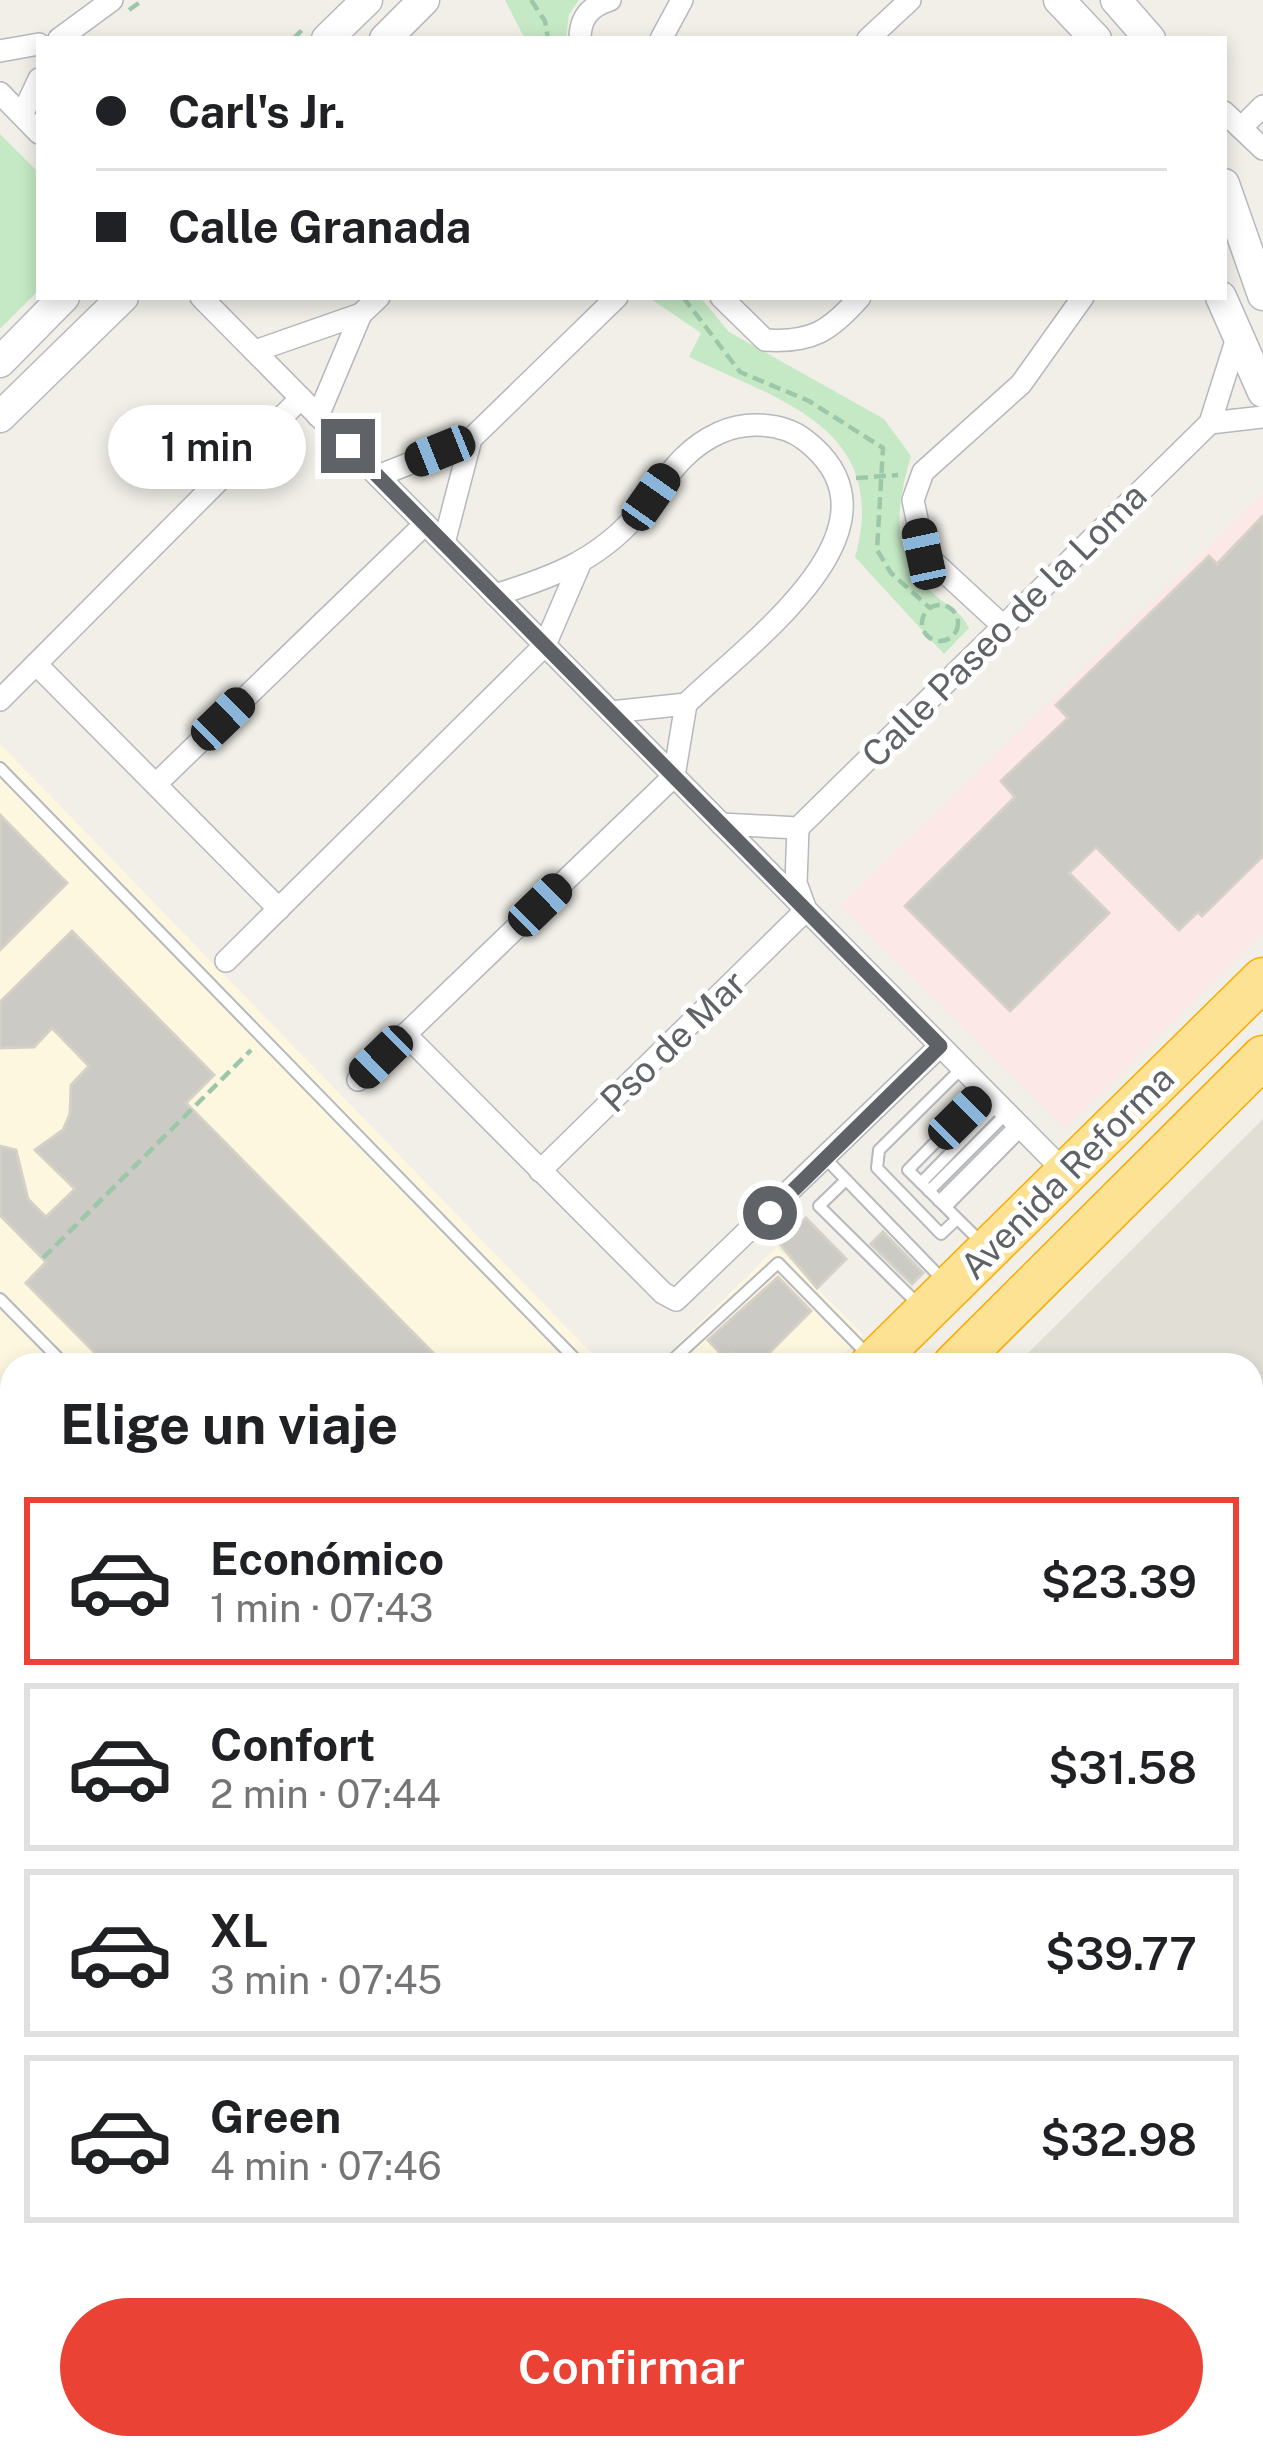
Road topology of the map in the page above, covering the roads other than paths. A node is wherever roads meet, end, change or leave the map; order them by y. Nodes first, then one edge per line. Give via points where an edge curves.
1 (112, 0) edge
2 (367, 0) edge
3 (424, 0) edge
4 (610, 0) edge
5 (682, 0) edge
6 (910, 0) edge
7 (1059, 0) edge
8 (1128, 4) edge
9 (63, 36) edge
10 (330, 36) edge
11 (388, 36) edge
12 (580, 36) edge
13 (663, 36) edge
14 (871, 36) edge
15 (1093, 36) edge
16 (1148, 36) edge
17 (36, 45) edge
18 (0, 51) edge
19 (36, 86) edge
20 (0, 93) edge
21 (1263, 106) edge
22 (22, 116) junction
23 (1232, 120) edge
24 (36, 130) edge
25 (1263, 149) edge
26 (1227, 193) edge
27 (1263, 296) edge
28 (61, 300) edge
29 (120, 300) edge
30 (204, 300) edge
31 (376, 300) edge
32 (614, 300) edge
33 (724, 300) edge
34 (857, 300) edge
35 (1081, 300) edge
36 (1222, 300) edge
37 (362, 314) junction
38 (1236, 341) junction
39 (255, 351) junction
40 (0, 362) edge
41 (1263, 392) edge
42 (301, 398) junction
43 (0, 416) edge
44 (319, 416) junction
45 (1263, 417) edge
46 (1210, 423) junction
47 (471, 439) junction
48 (378, 476) junction
49 (425, 524) junction
50 (444, 543) junction
51 (578, 566) junction
52 (495, 595) junction
53 (1003, 626) junction
54 (544, 645) junction
55 (36, 664) junction
56 (0, 700) edge
57 (686, 704) junction
58 (610, 712) junction
59 (0, 768) edge
60 (674, 776) junction
61 (156, 784) junction
62 (721, 824) junction
63 (798, 828) junction
64 (279, 909) junction
65 (806, 910) junction
66 (226, 961) dead end
67 (1263, 979) edge
68 (405, 1034) junction
69 (940, 1046) junction
70 (1263, 1058) edge
71 (962, 1068) junction
72 (358, 1080) dead end
73 (1005, 1112) junction
74 (826, 1159) junction
75 (540, 1171) junction
76 (1066, 1173) junction
77 (846, 1180) junction
78 (933, 1195) junction
79 (988, 1249) junction
80 (0, 1299) edge
81 (938, 1300) junction
82 (1010, 1310) junction
83 (53, 1353) edge
84 (569, 1353) edge
85 (680, 1353) edge
86 (864, 1353) edge
87 (883, 1353) edge
88 (965, 1353) edge

1 - 9 street
2 - 10 main road
3 - 11 main road
4 - 12 street via 594,4
5 - 13 street
6 - 14 street
7 - 15 main road
8 - 16 main road
17 - 18 street
19 - 22 street
20 - 22 street
21 - 23 street
22 - 24 street
23 - 25 street
26 - 27 main road
28 - 40 main road
29 - 43 main road
30 - 39 street
31 - 37 street
32 - 47 street
33 - 34 street via 766,340 800,342 831,331
35 - 53 street via 1021,384 920,479 913,500 924,554
36 - 38 main road
37 - 39 street
37 - 44 street
38 - 41 main road
38 - 46 street, Calle Paseo de la Loma
39 - 42 street
42 - 44 street
42 - 55 street
44 - 48 street
45 - 46 street
46 - 53 street, Calle Paseo de la Loma
47 - 48 street
47 - 50 street
48 - 49 street
49 - 50 street
49 - 61 street
50 - 52 street
51 - 52 street
51 - 54 street
51 - 57 street via 634,518 680,457 738,425 799,435 823,454 844,515 833,553
52 - 54 street
53 - 63 street, Calle Paseo de la Loma
54 - 58 street
54 - 64 street
55 - 56 street
55 - 61 street
57 - 58 street
57 - 60 street
58 - 60 street
59 - 84 lane
60 - 62 street
60 - 68 street
61 - 64 street
62 - 63 street
62 - 65 street
63 - 65 street via 796,883
64 - 66 street
65 - 69 street
65 - 75 street, Pso de Mar
67 - 76 highway, Avenida Reforma
68 - 72 street
68 - 75 street
69 - 71 street
69 - 74 street
70 - 82 highway, Avenida Reforma
71 - 73 street
71 - 78 lane via 878,1150 877,1168 941,1234
73 - 76 street
73 - 78 lane
73 - 78 lane
73 - 78 lane via 908,1170
74 - 75 street via 676,1300
74 - 77 lane
76 - 79 highway, Avenida Reforma
76 - 82 highway via 1080,1188 1078,1208 1018,1268
77 - 81 lane
77 - 81 lane via 819,1206
78 - 79 lane
79 - 81 highway, Avenida Reforma
80 - 83 lane
81 - 87 highway, Avenida Reforma
82 - 88 highway, Avenida Reforma
85 - 86 lane via 778,1263

